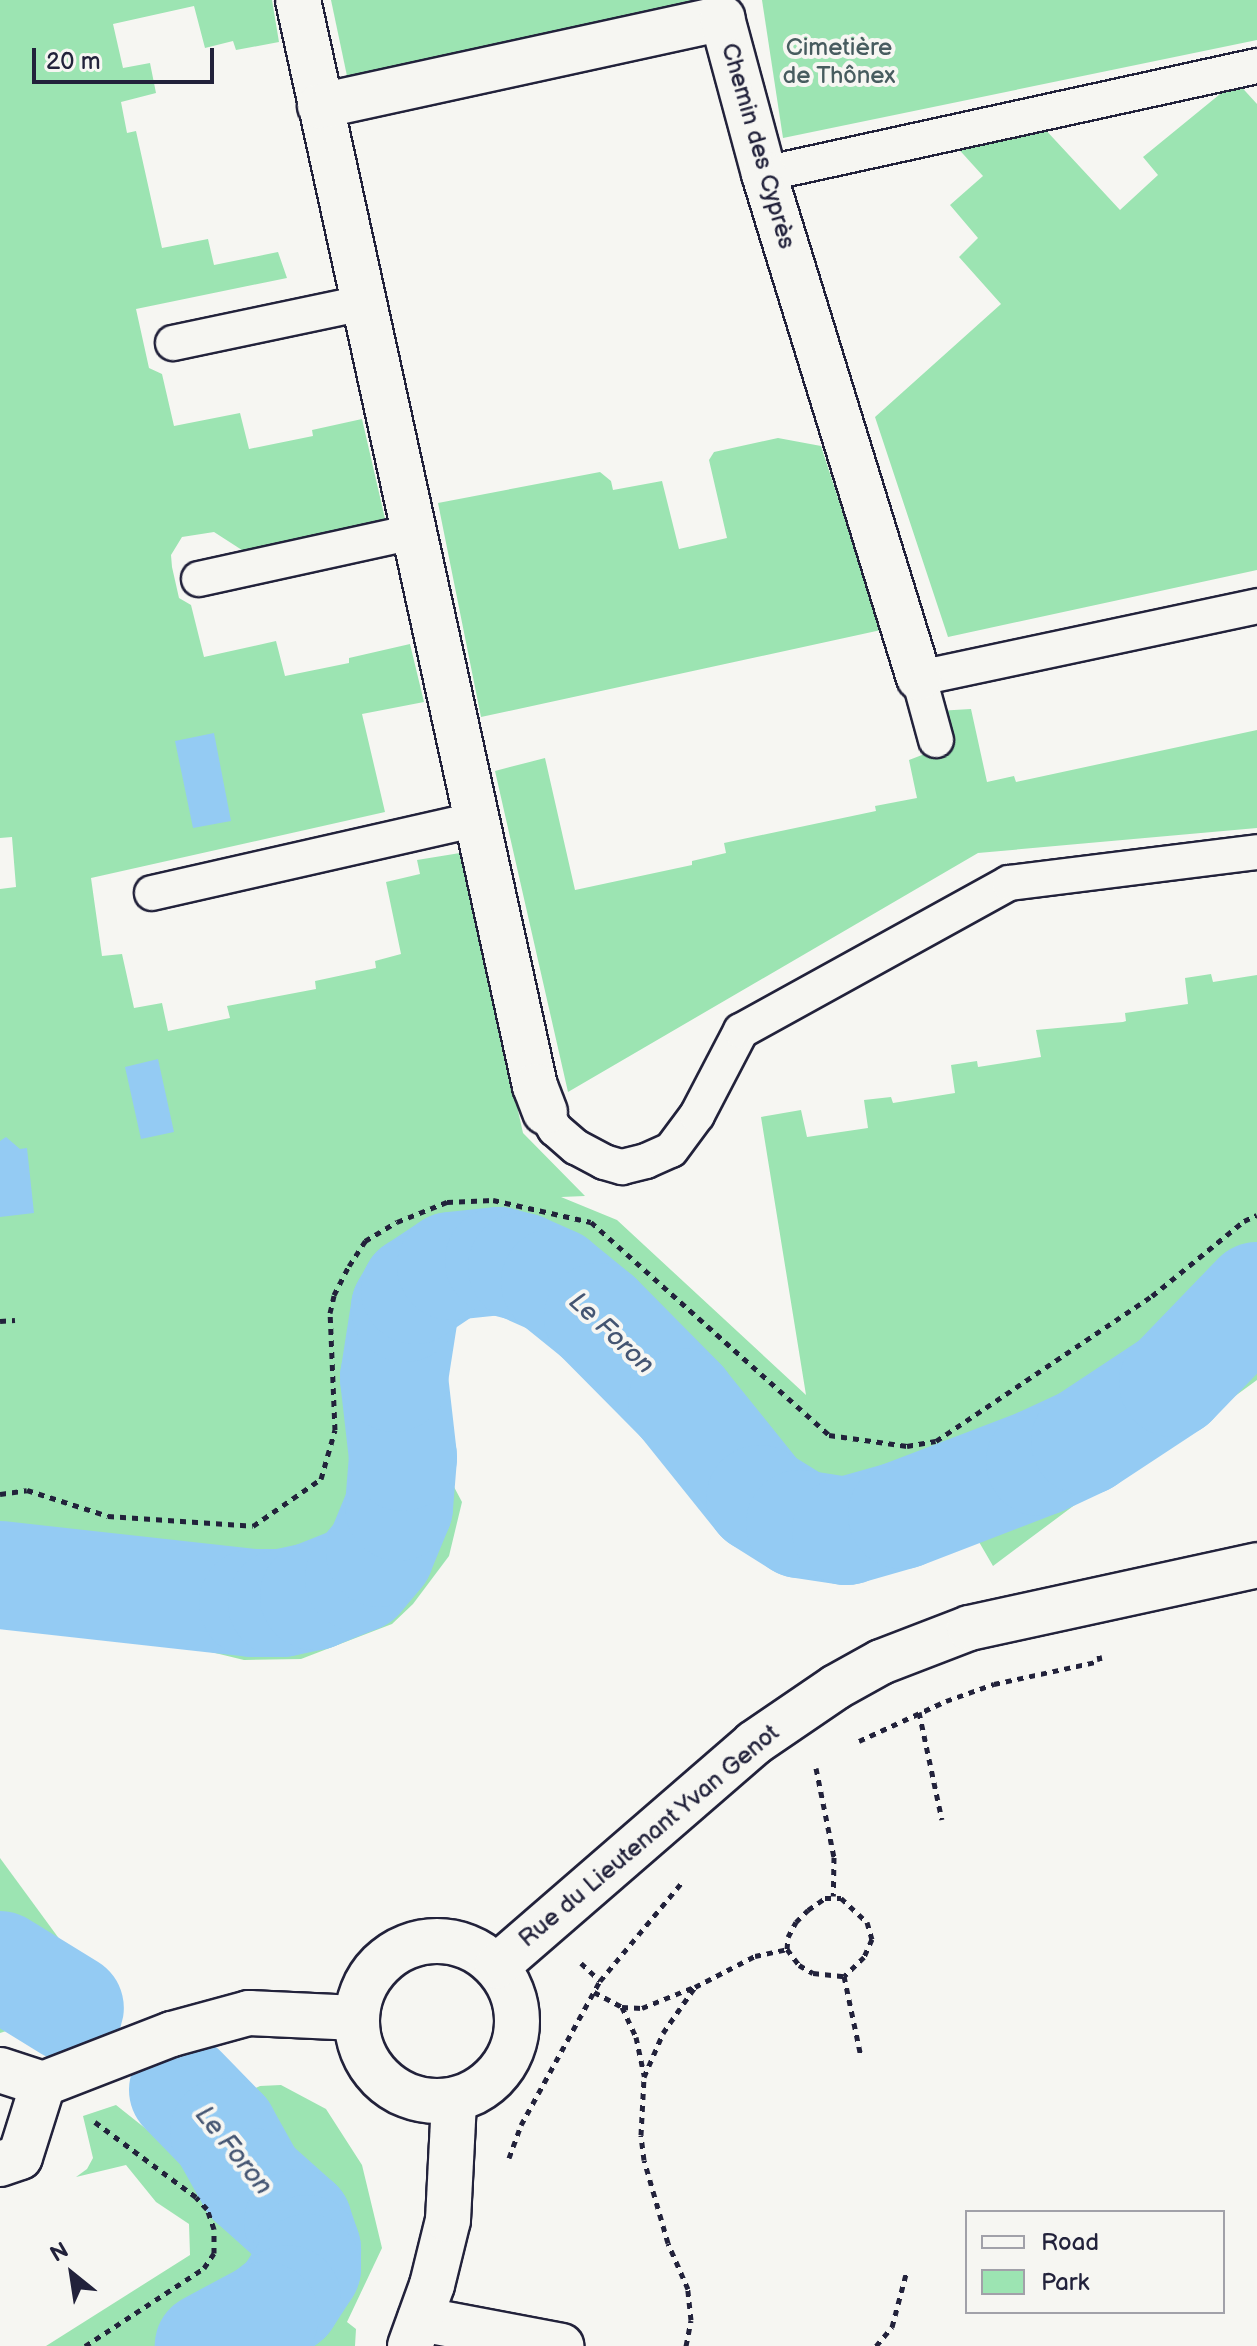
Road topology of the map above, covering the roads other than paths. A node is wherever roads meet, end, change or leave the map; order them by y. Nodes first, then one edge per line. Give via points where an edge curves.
1 (298, 0) edge
2 (1257, 66) edge
3 (320, 106) junction
4 (764, 174) junction
5 (363, 303) junction
6 (173, 343) dead end
7 (413, 532) junction
8 (199, 579) dead end
9 (1257, 606) edge
10 (919, 678) junction
11 (936, 740) dead end
12 (477, 819) junction
13 (1257, 852) edge
14 (152, 893) dead end
15 (545, 1112) joint
16 (1257, 1565) edge
17 (497, 1966) junction
18 (357, 2018) junction
19 (0, 2070) edge
20 (43, 2084) junction
21 (454, 2100) junction
22 (0, 2164) edge
23 (415, 2333) edge
24 (561, 2346) edge

1 - 3 street
2 - 4 lane
3 - 4 street, Chemin des Cyprès via 722,18
3 - 5 street
4 - 10 street, Chemin des Cyprès
5 - 6 lane
5 - 7 street
7 - 8 lane
7 - 12 street
9 - 10 lane
10 - 11 lane
12 - 14 lane
12 - 15 street
13 - 15 lane via 1009,883 741,1031 697,1115 671,1150 646,1161 622,1167 604,1162 576,1147
16 - 17 street, Rue du Lieutenant Yvan Genot via 969,1628 920,1644 836,1687 727,1764
17 - 18 street, Rue du Lieutenant Yvan Genot via 457,1943 413,1944 375,1969
17 - 21 street, Rue du Lieutenant Yvan Genot via 517,2006 513,2050 482,2089
18 - 20 street via 265,2012 219,2019
18 - 21 street via 363,2052 389,2086 420,2100
19 - 20 street
20 - 22 street via 20,2157
21 - 23 street via 448,2220
23 - 24 street

